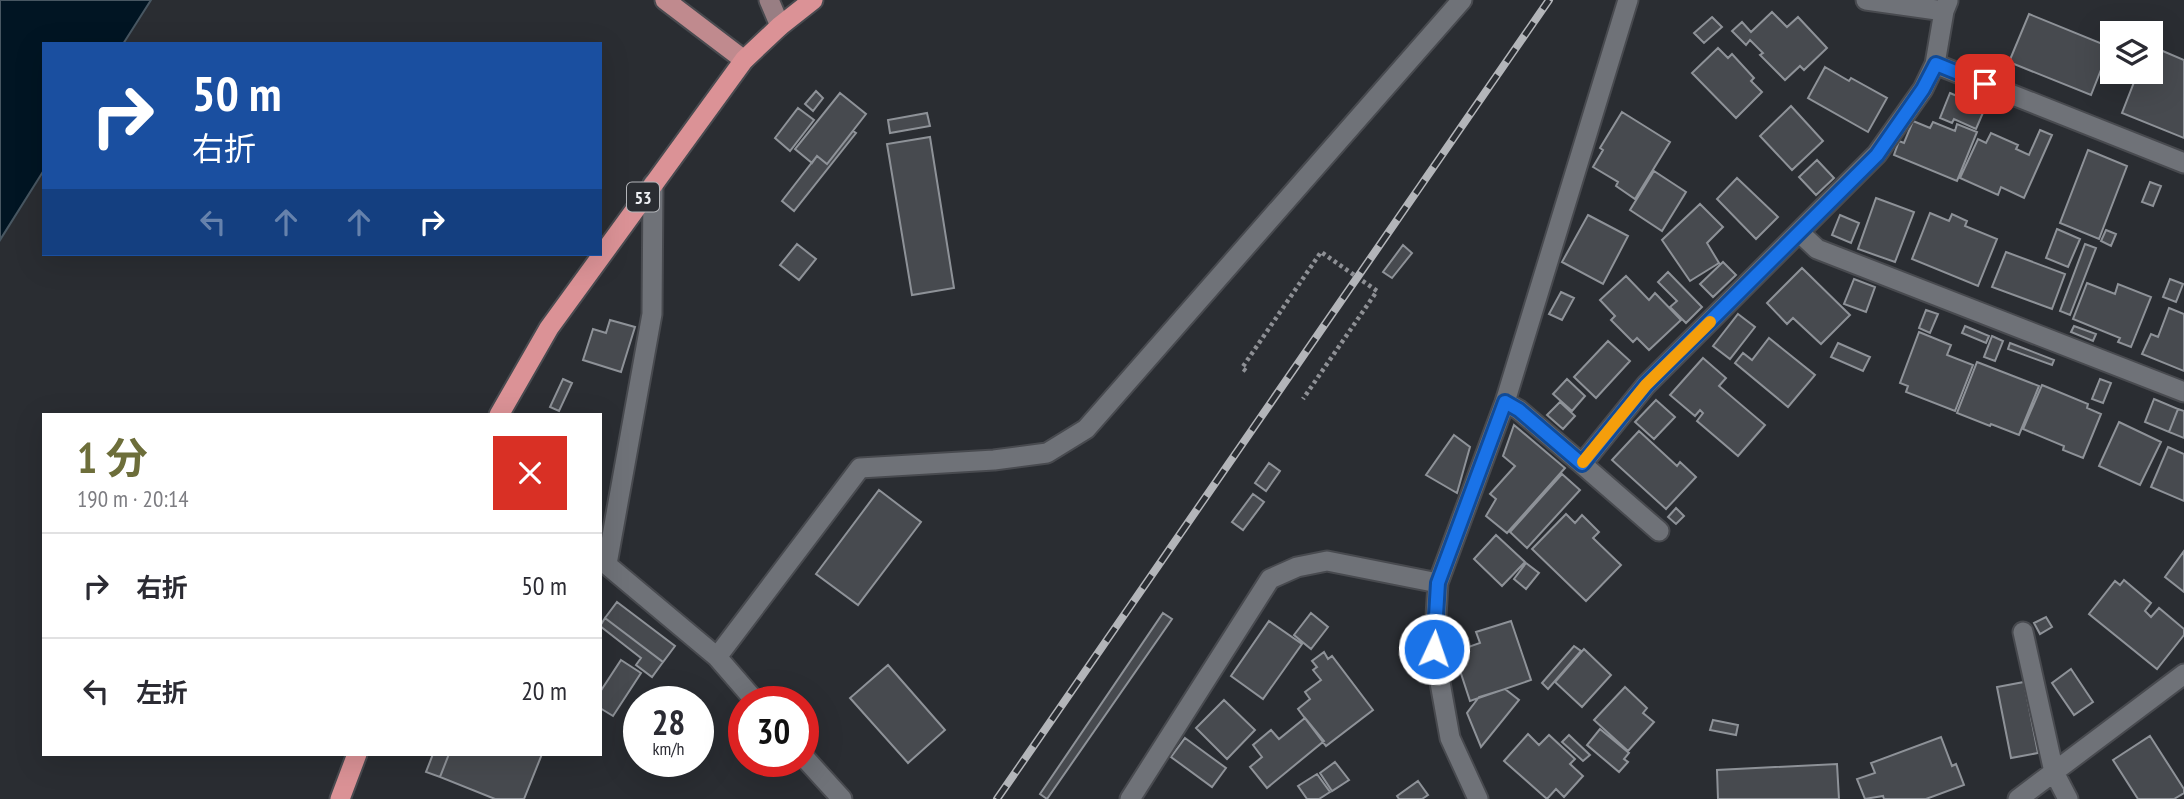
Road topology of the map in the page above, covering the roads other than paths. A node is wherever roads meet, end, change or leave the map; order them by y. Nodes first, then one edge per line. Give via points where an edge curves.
1 (665, 0) edge
2 (769, 0) edge
3 (813, 0) edge
4 (1462, 0) edge
5 (1628, 0) edge
6 (1866, 0) edge
7 (1946, 6) edge
8 (780, 26) junction
9 (744, 60) junction
10 (1936, 64) junction
11 (2184, 163) edge
12 (653, 184) junction
13 (1800, 233) junction
14 (602, 255) edge
15 (601, 256) edge
16 (2184, 392) edge
17 (1505, 402) junction
18 (500, 413) edge
19 (1582, 464) junction
20 (1659, 531) dead end
21 (604, 561) edge
22 (1438, 583) junction
23 (2023, 632) dead end
24 (717, 657) junction
25 (2184, 674) edge
26 (742, 686) edge
27 (356, 756) edge
28 (2054, 772) junction
29 (819, 773) edge
30 (340, 799) edge
31 (842, 799) edge
32 (1130, 799) edge
33 (1478, 799) edge
34 (2018, 799) edge
35 (2068, 799) edge

1 - 9 main road
2 - 8 main road
3 - 8 highway, 53
4 - 24 street via 1086,429 1047,453 860,468
5 - 17 street
6 - 7 street
7 - 10 street
8 - 9 highway, 53
9 - 12 highway, 53
10 - 11 street
10 - 13 street via 1877,155
12 - 14 highway, 53
12 - 21 street via 652,314
13 - 16 street via 1817,248
13 - 19 street via 1646,385
15 - 18 highway, 53 via 549,328
17 - 19 street
17 - 22 street
19 - 20 street
21 - 24 street
22 - 32 street via 1327,561 1270,579
22 - 33 street via 1434,649 1450,738
23 - 28 street
24 - 26 street
25 - 28 street
27 - 30 highway
28 - 34 street
28 - 35 street
29 - 31 street

